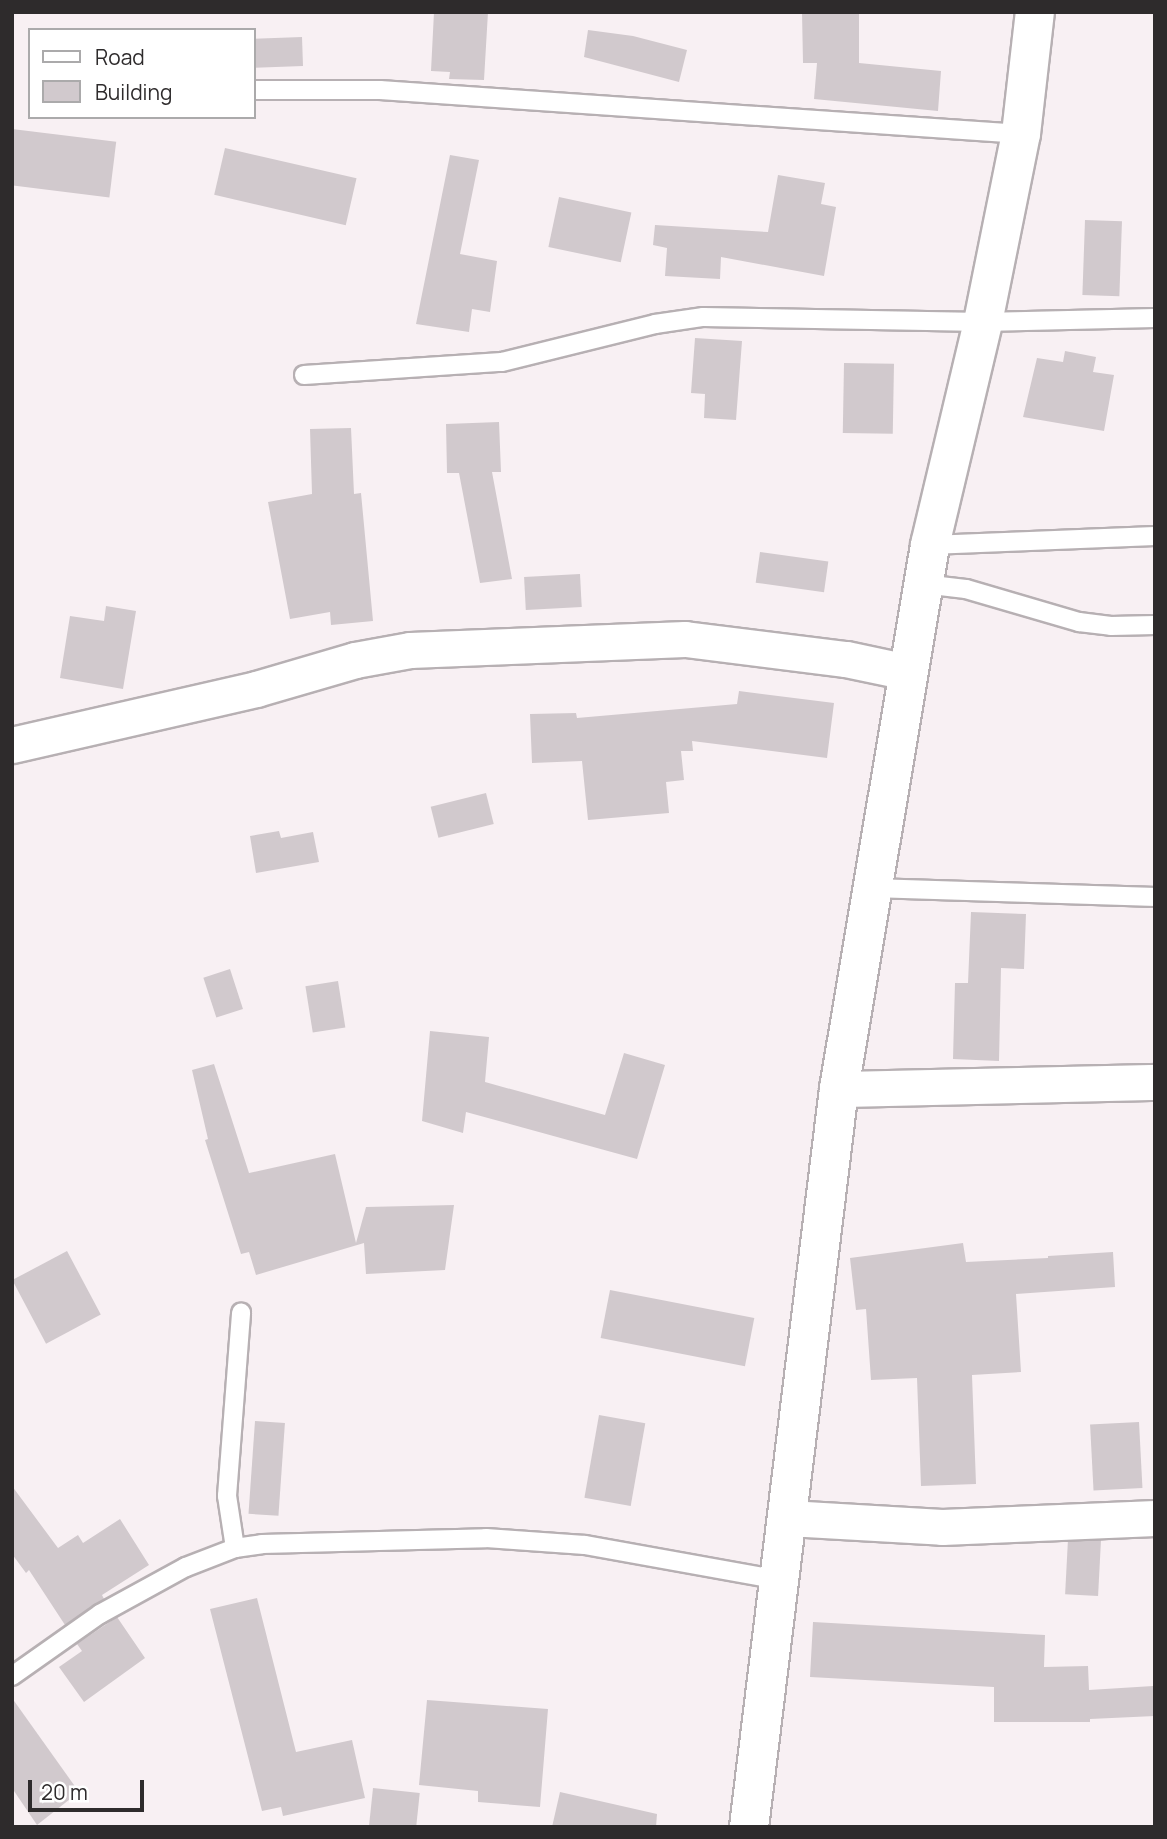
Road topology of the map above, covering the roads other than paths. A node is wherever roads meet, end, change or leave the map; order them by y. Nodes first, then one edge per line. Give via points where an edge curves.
1 (1035, 12) edge
2 (256, 90) edge
3 (1021, 134) junction
4 (1155, 318) edge
5 (983, 321) junction
6 (304, 375) dead end
7 (1155, 536) edge
8 (930, 545) junction
9 (923, 584) junction
10 (1155, 625) edge
11 (908, 672) junction
12 (12, 745) edge
13 (873, 888) junction
14 (1155, 897) edge
15 (1155, 1082) edge
16 (839, 1089) junction
17 (241, 1313) dead end
18 (788, 1518) junction
19 (1155, 1518) edge
20 (235, 1548) junction
21 (780, 1580) junction
22 (12, 1676) edge
23 (749, 1827) edge

1 - 3 main road
2 - 3 lane via 380,90
3 - 5 main road
4 - 5 lane
5 - 6 lane via 703,317 502,362
5 - 8 main road
7 - 8 lane
8 - 9 main road
9 - 10 lane via 966,589 1079,622
9 - 11 main road
11 - 12 street via 846,659 685,639 410,650
11 - 13 main road
13 - 14 lane
13 - 16 main road
15 - 16 street
16 - 18 main road
17 - 20 lane via 227,1496
18 - 19 street via 942,1527
18 - 21 main road
20 - 21 lane via 486,1538 585,1545
20 - 22 lane via 186,1567 100,1614
21 - 23 main road

